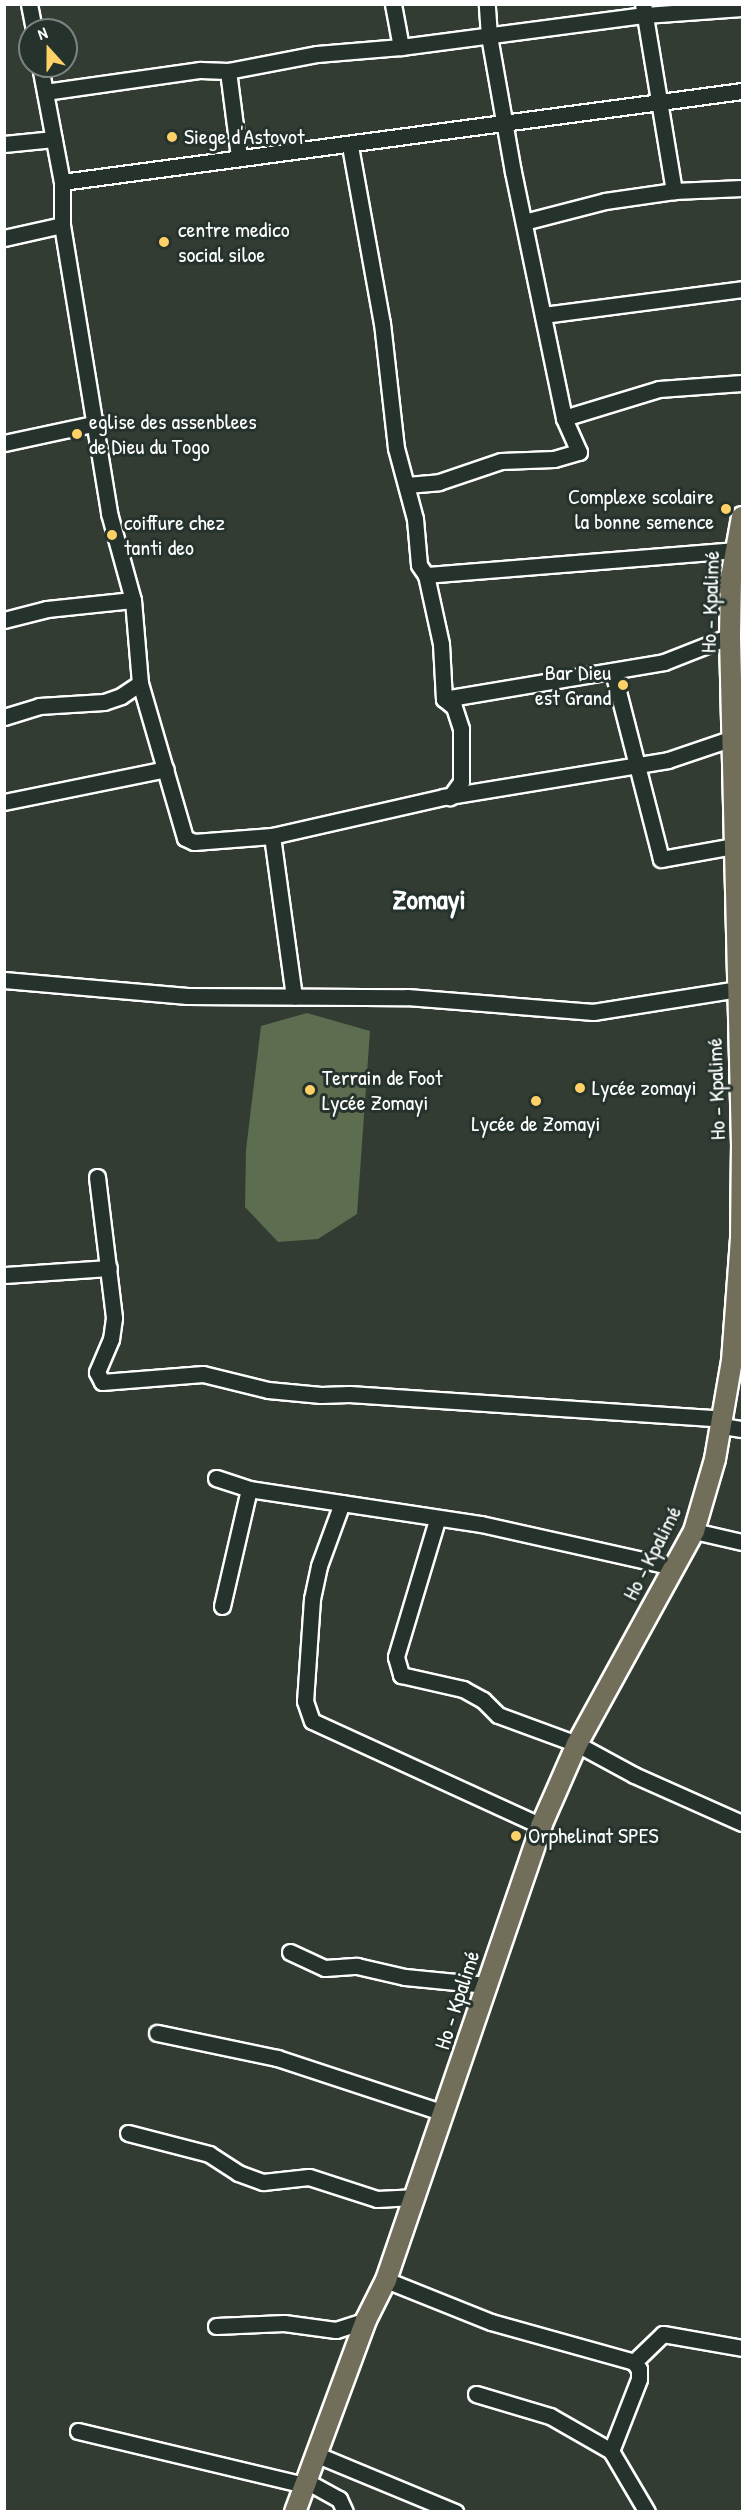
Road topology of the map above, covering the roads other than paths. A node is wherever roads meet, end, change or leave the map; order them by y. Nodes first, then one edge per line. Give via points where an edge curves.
1 (393, 4) edge
2 (487, 4) edge
3 (742, 8) edge
4 (644, 10) edge
5 (489, 36) junction
6 (401, 47) junction
7 (228, 71) junction
8 (42, 78) edge
9 (742, 90) edge
10 (45, 92) junction
11 (659, 101) junction
12 (505, 125) junction
13 (54, 140) junction
14 (4, 144) edge
15 (350, 146) junction
16 (239, 157) junction
17 (62, 182) junction
18 (742, 188) edge
19 (674, 191) junction
20 (524, 222) junction
21 (62, 225) junction
22 (4, 238) edge
23 (742, 289) edge
24 (543, 315) junction
25 (742, 383) edge
26 (564, 418) junction
27 (97, 423) junction
28 (4, 443) edge
29 (407, 485) junction
30 (742, 518) edge
31 (735, 550) junction
32 (426, 575) junction
33 (133, 600) junction
34 (4, 620) edge
35 (730, 636) junction
36 (612, 672) junction
37 (140, 683) junction
38 (444, 699) junction
39 (4, 717) edge
40 (733, 738) junction
41 (639, 766) junction
42 (166, 769) junction
43 (450, 797) junction
44 (4, 802) edge
45 (272, 836) junction
46 (734, 846) junction
47 (4, 980) edge
48 (738, 989) junction
49 (294, 996) junction
50 (97, 1177) dead end
51 (742, 1238) edge
52 (110, 1268) junction
53 (4, 1275) edge
54 (739, 1319) edge
55 (723, 1423) junction
56 (742, 1429) edge
57 (216, 1478) dead end
58 (249, 1489) junction
59 (342, 1503) junction
60 (437, 1520) junction
61 (694, 1531) junction
62 (742, 1542) edge
63 (674, 1567) junction
64 (222, 1606) dead end
65 (577, 1744) junction
66 (742, 1823) edge
67 (541, 1826) junction
68 (290, 1952) dead end
69 (487, 1985) junction
70 (157, 2033) dead end
71 (444, 2113) junction
72 (128, 2133) dead end
73 (413, 2197) junction
74 (386, 2280) junction
75 (366, 2320) junction
76 (216, 2326) dead end
77 (742, 2348) edge
78 (634, 2362) junction
79 (476, 2394) dead end
80 (78, 2431) dead end
81 (611, 2451) junction
82 (315, 2454) junction
83 (305, 2483) junction
84 (433, 2508) edge
85 (295, 2511) edge
86 (345, 2511) edge
87 (454, 2511) edge
88 (647, 2511) edge

1 - 6 street
2 - 5 street
3 - 4 street
4 - 5 street
4 - 11 street
5 - 6 street
5 - 12 street
6 - 7 street via 317,54
7 - 10 street via 200,70
7 - 16 street
8 - 10 street
9 - 11 street
10 - 13 street
11 - 12 street
11 - 19 street
12 - 15 street
12 - 20 street
13 - 14 street
13 - 17 street
15 - 16 street
15 - 29 street via 382,323 396,448
16 - 17 street
17 - 21 street
18 - 19 street
19 - 20 street via 605,201
20 - 24 street
21 - 22 street
21 - 27 street
23 - 24 street
24 - 26 street
25 - 26 street via 659,389
26 - 29 street via 579,452 569,457 501,462 439,482
27 - 28 street
27 - 33 street via 109,513
29 - 32 street via 419,565
30 - 31 main road, Ho - Kpalimé
31 - 32 street
31 - 35 main road, Ho - Kpalimé
32 - 38 street via 441,644
33 - 34 street via 47,609
33 - 37 street
35 - 36 street via 664,662
35 - 40 main road, Ho - Kpalimé
36 - 38 street
36 - 41 street
37 - 39 street via 104,702 39,706
37 - 42 street
38 - 43 street via 454,707 461,729 461,782
40 - 41 street
40 - 46 main road, Ho - Kpalimé
41 - 43 street
41 - 46 street via 661,859
42 - 44 street
42 - 45 street via 180,827 188,841
43 - 45 street
45 - 49 street
46 - 48 main road, Ho - Kpalimé
47 - 49 street via 187,996
48 - 49 street via 593,1012 407,997
48 - 51 main road, Ho - Kpalimé
50 - 52 street
51 - 54 main road, Ho - Kpalimé
52 - 53 street
52 - 55 street via 114,1318 111,1339 96,1372 102,1382 203,1374 268,1389 321,1395 350,1394
54 - 55 main road, Ho - Kpalimé
55 - 56 street
55 - 61 main road, Ho - Kpalimé
57 - 58 street
58 - 59 street
58 - 64 street
59 - 60 street
59 - 67 street via 319,1566 312,1599 305,1701 312,1722
60 - 63 street via 481,1524
60 - 65 street via 396,1657 397,1671 409,1679 463,1689 483,1700 498,1715
61 - 62 street
61 - 63 main road, Ho - Kpalimé
63 - 65 main road, Ho - Kpalimé
65 - 66 street via 634,1775
65 - 67 main road, Ho - Kpalimé
67 - 69 main road, Ho - Kpalimé
68 - 69 street via 325,1968 357,1966 405,1977
69 - 71 main road, Ho - Kpalimé
70 - 71 street via 277,2058
71 - 73 main road, Ho - Kpalimé
72 - 73 street via 209,2154 238,2173 263,2182 309,2177 377,2199
73 - 74 main road, Ho - Kpalimé
74 - 75 main road, Ho - Kpalimé
74 - 78 street via 491,2322
75 - 76 street via 336,2330 284,2323
75 - 82 main road, Ho - Kpalimé
77 - 78 street via 663,2334
78 - 81 street via 639,2379
79 - 81 street via 550,2416
80 - 83 street
81 - 88 street
82 - 83 main road, Ho - Kpalimé
82 - 84 street
83 - 85 main road, Ho - Kpalimé
83 - 86 street via 339,2499
84 - 87 street

